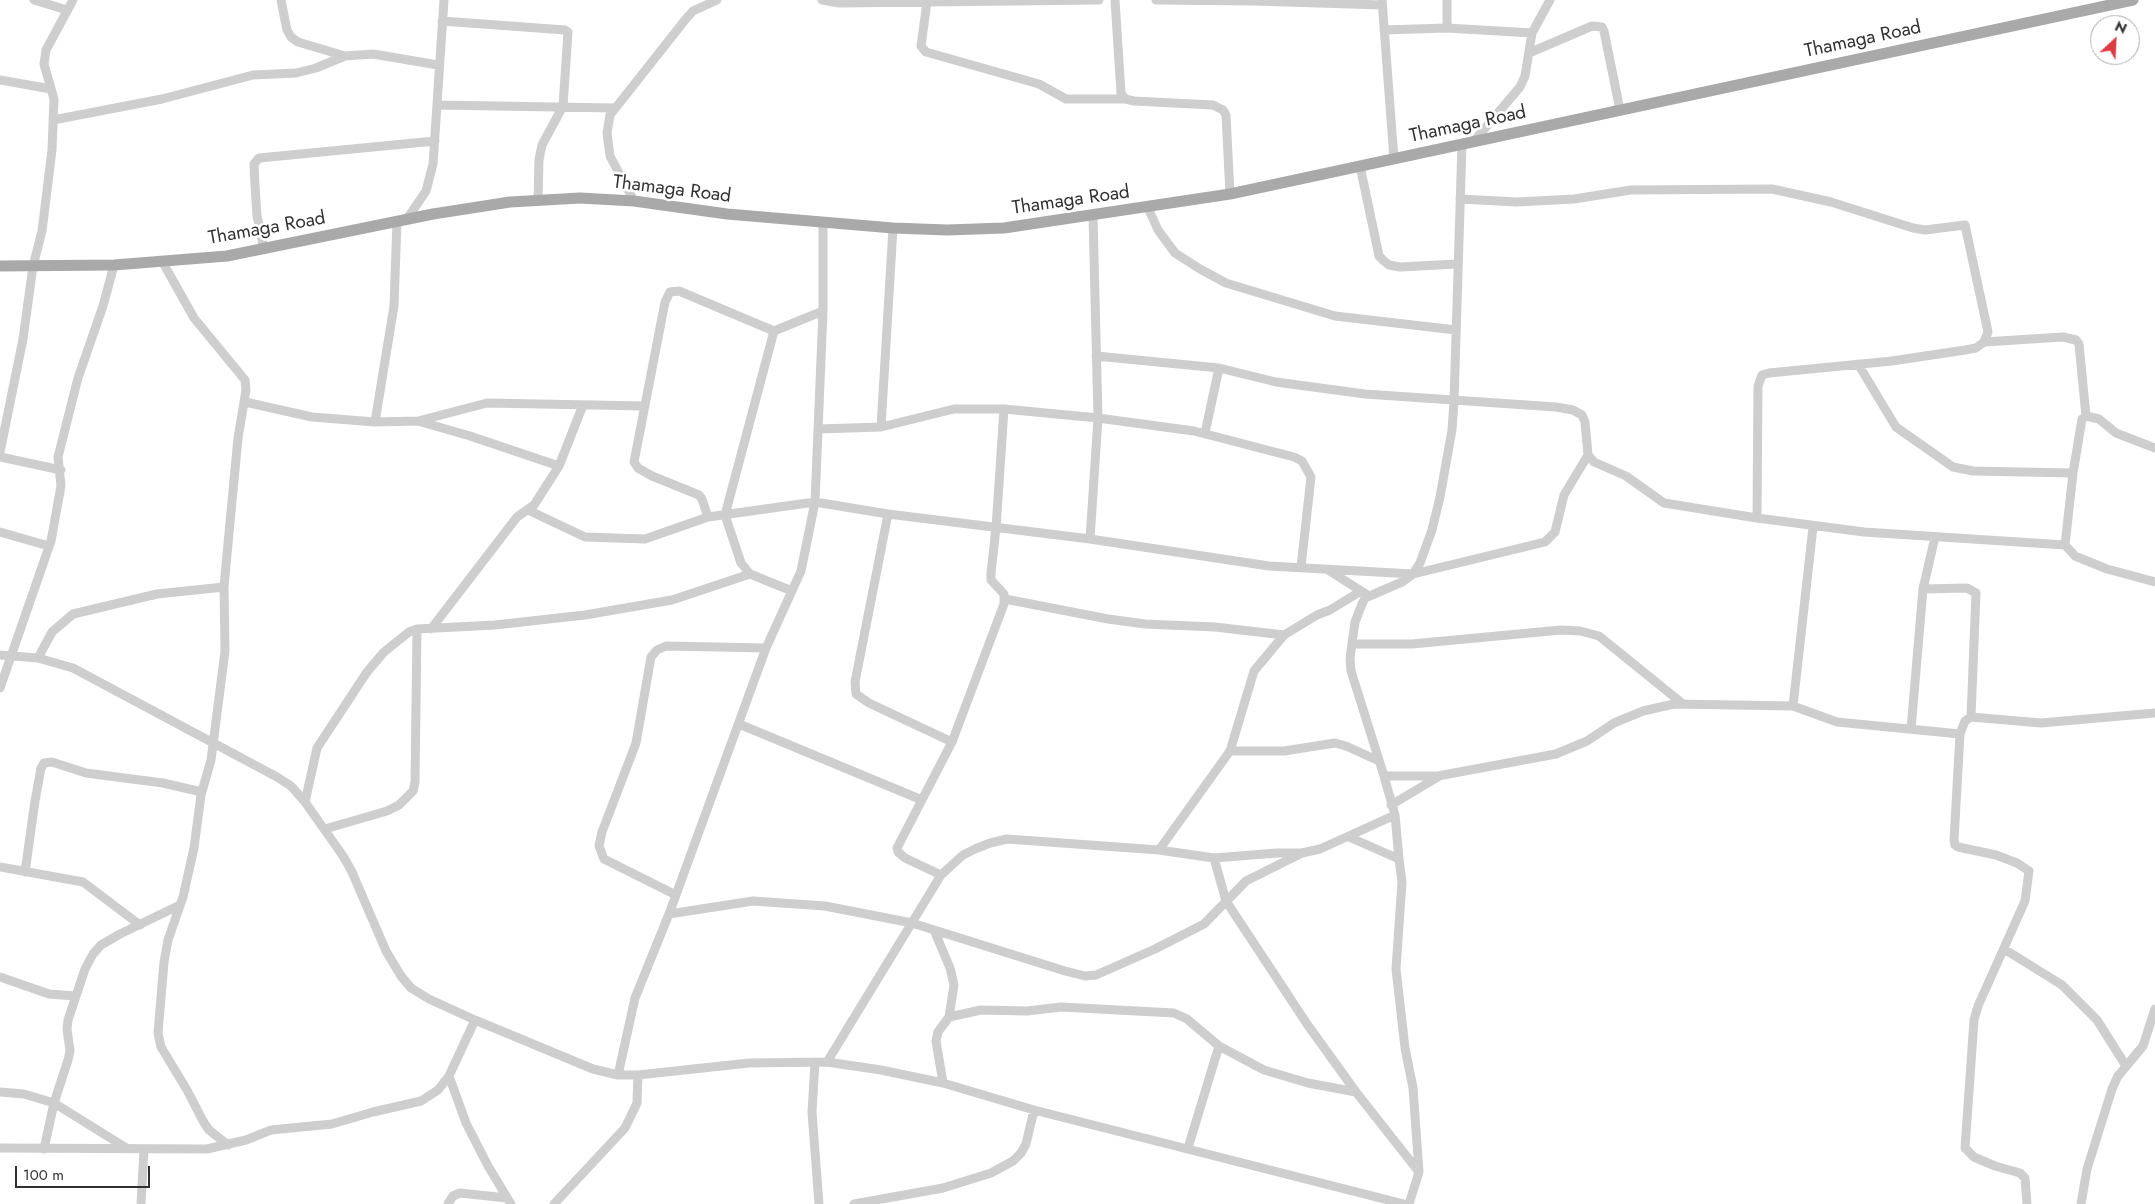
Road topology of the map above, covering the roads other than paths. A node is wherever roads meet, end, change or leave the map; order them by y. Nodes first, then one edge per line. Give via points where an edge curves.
1 (34, 0) edge
2 (73, 0) edge
3 (281, 0) edge
4 (444, 0) edge
5 (717, 0) edge
6 (822, 0) edge
7 (1099, 0) edge
8 (1115, 0) edge
9 (1156, 0) edge
10 (1447, 0) edge
11 (1550, 0) edge
12 (2133, 0) edge
13 (977, 1) edge
14 (708, 2) edge
15 (927, 2) junction
16 (1382, 2) edge
17 (67, 10) junction
18 (442, 21) junction
19 (1447, 28) junction
20 (1384, 30) junction
21 (1532, 33) junction
22 (1529, 53) junction
23 (345, 56) junction
24 (438, 64) junction
25 (0, 80) edge
26 (51, 89) junction
27 (1125, 99) junction
28 (437, 105) junction
29 (563, 106) junction
30 (614, 108) junction
31 (1620, 110) junction
32 (53, 120) junction
33 (435, 141) junction
34 (1474, 141) junction
35 (1462, 144) junction
36 (1394, 159) junction
37 (1360, 166) junction
38 (1230, 194) junction
39 (1460, 199) junction
40 (538, 201) junction
41 (634, 201) junction
42 (1148, 208) junction
43 (1092, 216) junction
44 (402, 220) junction
45 (823, 222) junction
46 (893, 228) junction
47 (264, 249) junction
48 (162, 261) junction
49 (1457, 264) junction
50 (114, 265) junction
51 (0, 266) edge
52 (33, 266) junction
53 (823, 311) junction
54 (1456, 330) junction
55 (774, 331) junction
56 (1984, 342) junction
57 (1096, 356) junction
58 (1858, 364) junction
59 (1219, 368) junction
60 (1454, 401) junction
61 (245, 402) junction
62 (583, 405) junction
63 (645, 406) junction
64 (1004, 409) junction
65 (2086, 416) junction
66 (1098, 418) junction
67 (3, 421) edge
68 (418, 421) junction
69 (375, 422) junction
70 (881, 427) junction
71 (819, 429) junction
72 (1205, 434) junction
73 (2155, 448) edge
74 (0, 452) edge
75 (1588, 455) junction
76 (0, 457) edge
77 (559, 466) junction
78 (60, 470) junction
79 (2073, 473) junction
80 (815, 502) junction
81 (528, 510) junction
82 (888, 514) junction
83 (725, 515) junction
84 (708, 517) junction
85 (1757, 518) junction
86 (1813, 527) junction
87 (996, 528) junction
88 (0, 532) edge
89 (1935, 537) junction
90 (1090, 539) junction
91 (49, 546) junction
92 (2065, 546) junction
93 (1301, 566) junction
94 (1328, 570) junction
95 (750, 574) junction
96 (1413, 574) junction
97 (2155, 582) edge
98 (224, 588) junction
99 (1923, 589) junction
100 (792, 591) junction
101 (1362, 591) junction
102 (1370, 596) junction
103 (1005, 599) junction
104 (417, 629) junction
105 (431, 629) junction
106 (1284, 636) junction
107 (1352, 644) junction
108 (766, 648) junction
109 (5, 656) edge
110 (38, 658) junction
111 (0, 688) edge
112 (1683, 704) junction
113 (1793, 706) junction
114 (2155, 713) edge
115 (1971, 717) junction
116 (739, 724) junction
117 (1911, 729) junction
118 (1960, 734) junction
119 (214, 741) junction
120 (952, 742) junction
121 (1230, 751) junction
122 (1379, 761) junction
123 (1384, 776) junction
124 (1438, 776) junction
125 (202, 792) junction
126 (922, 800) junction
127 (305, 802) junction
128 (1390, 805) junction
129 (1395, 815) junction
130 (325, 829) junction
131 (1350, 837) junction
132 (1159, 850) junction
133 (1302, 853) junction
134 (1214, 858) junction
135 (1400, 859) junction
136 (0, 867) edge
137 (25, 872) junction
138 (941, 875) junction
139 (676, 895) junction
140 (1226, 901) junction
141 (180, 905) junction
142 (669, 914) junction
143 (912, 923) junction
144 (140, 925) junction
145 (934, 930) junction
146 (2004, 949) junction
147 (0, 977) edge
148 (75, 996) junction
149 (2155, 1009) edge
150 (949, 1016) junction
151 (475, 1020) junction
152 (1219, 1046) junction
153 (815, 1062) junction
154 (827, 1062) junction
155 (2126, 1066) junction
156 (618, 1075) junction
157 (638, 1075) junction
158 (449, 1076) junction
159 (943, 1083) junction
160 (0, 1092) edge
161 (1356, 1092) junction
162 (54, 1103) junction
163 (1034, 1110) junction
164 (228, 1145) junction
165 (0, 1148) edge
166 (1188, 1148) junction
167 (44, 1149) junction
168 (129, 1150) junction
169 (144, 1150) junction
170 (1419, 1172) junction
171 (510, 1202) edge
172 (141, 1204) edge
173 (448, 1204) edge
174 (554, 1204) edge
175 (819, 1204) edge
176 (854, 1204) edge
177 (1404, 1204) edge
178 (1409, 1204) edge
179 (2027, 1204) edge
180 (2082, 1204) edge

1 - 17 street
2 - 17 street
3 - 23 street via 291,37
4 - 18 street
5 - 14 street
6 - 15 street via 838,3
7 - 13 street
8 - 27 street via 1120,94
9 - 16 street
10 - 19 street
11 - 21 street
12 - 31 main road, Thamaga Road
13 - 15 street
14 - 30 street via 685,20
15 - 27 street via 921,46 926,52 1039,84 1066,99
16 - 20 street
17 - 26 street via 46,50 44,64
18 - 24 street
18 - 29 street via 565,30 568,35
19 - 20 street
19 - 21 street
20 - 36 street
21 - 22 street
22 - 31 street via 1592,26 1602,27
22 - 34 street via 1520,87
23 - 24 street via 373,54
23 - 32 street via 303,71 253,75 162,99
24 - 28 street
25 - 26 street
26 - 32 street
27 - 38 street via 1213,105 1223,110 1226,115
28 - 29 street
28 - 33 street
29 - 30 street
29 - 40 street via 542,145
30 - 41 street via 608,123 610,156
31 - 34 main road, Thamaga Road
32 - 52 street via 42,231
33 - 44 street via 426,191
33 - 47 street via 259,158 254,164 255,185
34 - 35 main road, Thamaga Road
35 - 36 main road, Thamaga Road
35 - 39 street
36 - 37 main road, Thamaga Road
37 - 38 main road, Thamaga Road
37 - 49 street via 1379,256 1389,265 1400,267
38 - 42 main road, Thamaga Road
39 - 49 street
39 - 56 street via 1517,202 1574,199 1631,190 1772,189 1831,202 1913,228 1925,230 1965,225 1988,332
40 - 41 main road, Thamaga Road via 580,198
40 - 44 main road, Thamaga Road via 510,202
41 - 45 main road, Thamaga Road via 727,214
42 - 43 main road, Thamaga Road
42 - 54 street via 1158,230 1175,253 1226,283 1335,316
43 - 46 main road, Thamaga Road via 1004,228
43 - 57 street
44 - 47 main road, Thamaga Road
44 - 69 street via 394,306
45 - 46 main road, Thamaga Road
45 - 53 street
46 - 70 street
47 - 48 main road, Thamaga Road via 227,256
48 - 50 main road, Thamaga Road
48 - 61 street via 206,336 245,380
49 - 54 street
50 - 52 main road, Thamaga Road
50 - 78 street via 78,378 58,457
51 - 52 main road, Thamaga Road
52 - 67 street via 23,339
53 - 55 street
53 - 71 street
54 - 60 street
55 - 63 street via 679,292 670,292 665,302
55 - 83 street
56 - 58 street via 1965,350
56 - 65 street via 2063,337 2076,340 2081,348
57 - 59 street
57 - 66 street
58 - 79 street via 1896,427 1953,467 1972,471
58 - 85 street via 1762,375 1758,386
59 - 60 street via 1276,382
59 - 72 street
60 - 75 street via 1572,410 1582,415 1585,422
60 - 96 street via 1440,497 1432,530
61 - 69 street via 312,417
61 - 98 street via 237,447
62 - 63 street
62 - 68 street via 487,404
62 - 77 street
63 - 84 street via 635,465 652,476 699,495
64 - 66 street
64 - 70 street via 954,409
64 - 87 street
65 - 73 street via 2099,418 2116,433
65 - 79 street via 2082,419
66 - 72 street
66 - 90 street
67 - 74 street
68 - 69 street
68 - 77 street
70 - 71 street
71 - 80 street
72 - 93 street via 1302,461 1311,477
75 - 85 street via 1594,462 1626,476 1664,503
75 - 96 street via 1564,495 1555,532 1545,542
76 - 78 street
77 - 81 street
78 - 91 street via 61,486
79 - 92 street
80 - 82 street
80 - 83 street
80 - 100 street via 801,570
81 - 84 street via 578,536 591,539 652,538
81 - 105 street via 517,517
82 - 87 street
82 - 120 street via 855,682 856,694
83 - 84 street
83 - 95 street via 741,562
85 - 86 street
86 - 89 street
86 - 113 street
87 - 90 street
87 - 103 street via 991,580
88 - 91 street
89 - 92 street
89 - 99 street
90 - 93 street via 1269,566
91 - 109 street
92 - 97 street via 2075,556 2107,569
93 - 94 street
94 - 96 street
94 - 101 street
95 - 100 street
95 - 105 street via 672,600 585,615
96 - 102 street
98 - 110 street via 157,594 73,614 52,632
98 - 119 street via 225,651
99 - 115 street via 1967,588 1976,592
99 - 117 street
100 - 108 street
101 - 102 street
101 - 106 street
102 - 107 street via 1365,598 1359,611
103 - 106 street via 1145,624 1215,627
103 - 120 street
104 - 105 street
104 - 127 street via 384,652 336,718 314,755
104 - 130 street via 413,791 399,805 387,811
106 - 121 street via 1254,671
107 - 112 street via 1412,644 1580,630 1599,636
107 - 122 street via 1351,671
108 - 116 street
108 - 139 street via 666,646 656,650 651,657 636,743 599,846 604,859
109 - 110 street
109 - 111 street
110 - 119 street via 89,675
112 - 113 street
112 - 124 street via 1643,711 1556,754
113 - 117 street via 1837,722
114 - 115 street via 2041,722
115 - 118 street via 1965,721
116 - 126 street
116 - 139 street
117 - 118 street
118 - 146 street via 1955,844 2007,859 2029,870 2025,901
119 - 125 street
119 - 127 street via 291,786
120 - 126 street
121 - 122 street via 1284,752 1335,743
121 - 132 street
122 - 123 street
123 - 124 street
123 - 128 street
124 - 128 street
125 - 137 street via 44,763
125 - 141 street via 194,848
126 - 138 street via 897,848 898,852
127 - 130 street
128 - 129 street
129 - 131 street
129 - 135 street
130 - 151 street via 352,872 382,943 401,976 424,996
131 - 133 street
131 - 135 street
132 - 134 street
132 - 138 street via 1007,839 963,855
133 - 134 street
133 - 140 street via 1246,881
134 - 140 street
135 - 170 street via 1402,882 1396,969 1413,1088
136 - 137 street
137 - 144 street via 83,882
138 - 143 street
139 - 142 street
140 - 145 street via 1204,924 1096,975 1065,971
140 - 161 street
141 - 144 street
141 - 164 street via 164,962 158,1040 203,1122
142 - 143 street via 753,901 826,906
142 - 156 street via 633,1004
143 - 145 street
143 - 154 street
144 - 148 street via 102,945 93,954
145 - 150 street via 954,985
146 - 155 street via 2062,985 2097,1020
146 - 179 street via 1974,1020 1964,1144 1974,1157 2020,1173 2025,1178
147 - 148 street via 49,994
148 - 162 street via 67,1029 70,1051
149 - 155 street via 2143,1046
150 - 152 street via 981,1010 1027,1011 1060,1007 1174,1013 1187,1019
150 - 159 street via 936,1041
151 - 156 street via 594,1069
151 - 158 street
152 - 161 street via 1264,1070
152 - 166 street
153 - 154 street
153 - 157 street via 749,1063
153 - 175 street via 812,1112
154 - 159 street
155 - 180 street via 2112,1089 2096,1136
156 - 157 street
157 - 174 street via 637,1102 625,1128
158 - 164 street via 438,1090 421,1101 332,1124 271,1130
158 - 171 street via 466,1123
159 - 163 street
160 - 162 street via 24,1094
161 - 170 street
162 - 167 street
162 - 168 street
163 - 166 street
163 - 176 street via 1026,1144 1014,1161 991,1173 943,1188
164 - 169 street via 207,1149
165 - 167 street
166 - 177 street
167 - 168 street
168 - 169 street
169 - 172 street
170 - 178 street
171 - 173 street via 460,1193 453,1196

